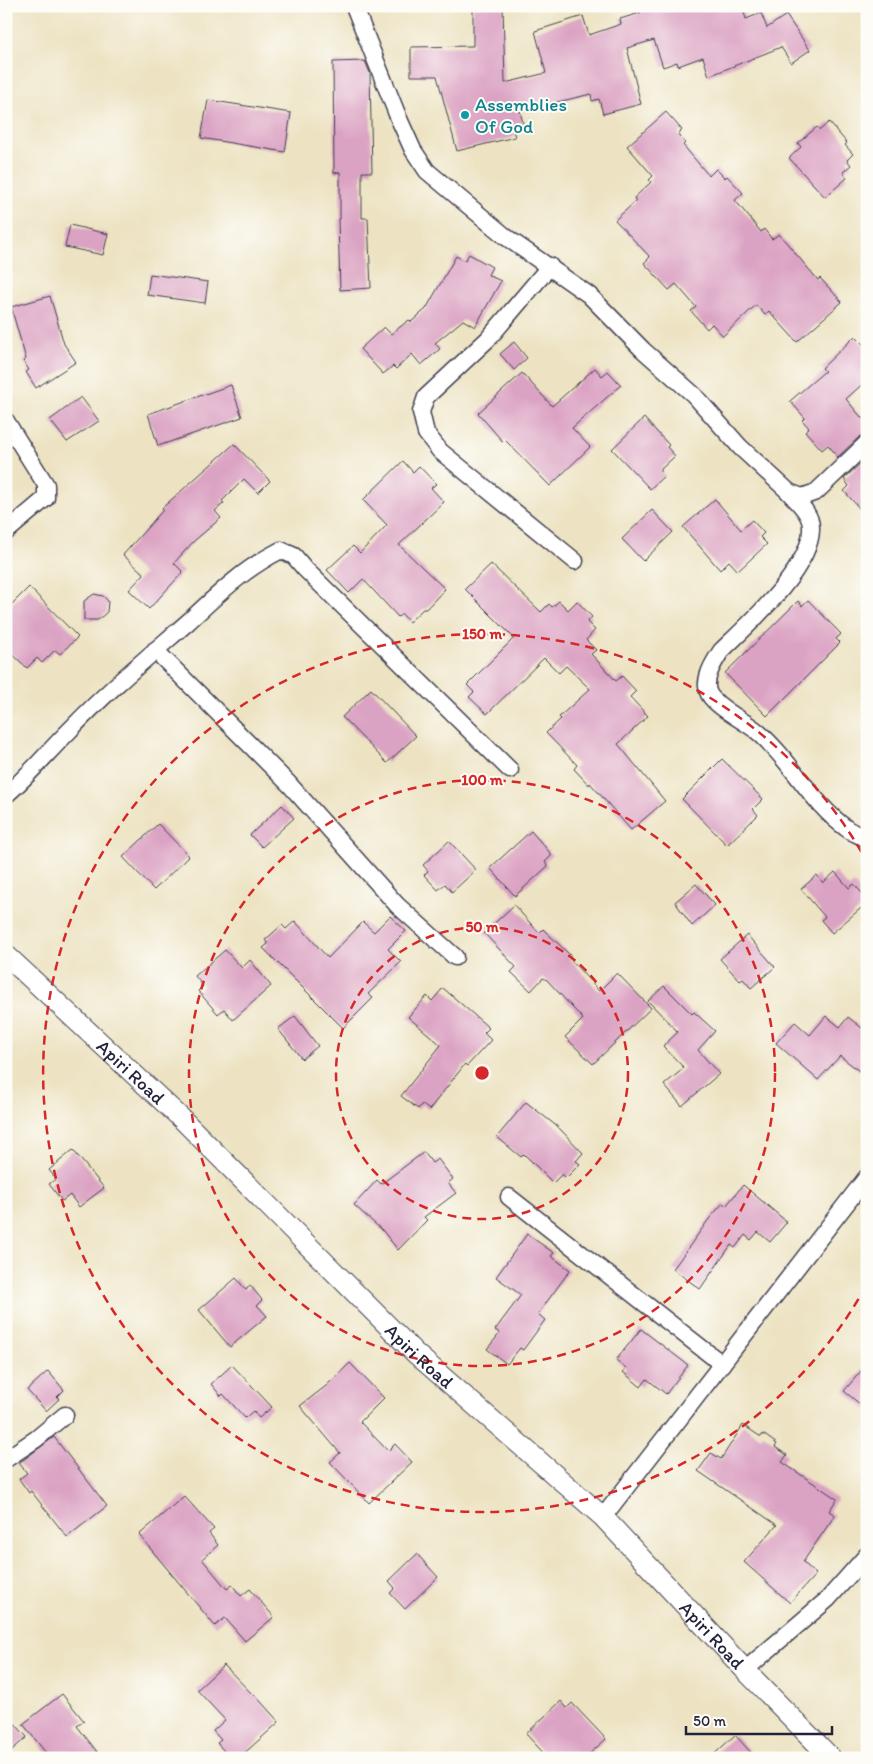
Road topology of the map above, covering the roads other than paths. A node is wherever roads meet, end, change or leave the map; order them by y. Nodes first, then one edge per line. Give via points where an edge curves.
1 (354, 6) edge
2 (550, 266) junction
3 (6, 421) edge
4 (867, 443) edge
5 (789, 492) junction
6 (6, 532) edge
7 (575, 561) dead end
8 (155, 650) junction
9 (510, 770) dead end
10 (6, 795) edge
11 (867, 838) edge
12 (6, 955) edge
13 (455, 957) dead end
14 (867, 1177) edge
15 (509, 1198) dead end
16 (722, 1364) junction
17 (65, 1415) dead end
18 (6, 1459) edge
19 (603, 1517) junction
20 (867, 1555) edge
21 (745, 1670) junction
22 (831, 1758) edge

1 - 2 street via 399,120 427,172 506,237
2 - 5 street via 589,295
2 - 7 street via 488,339 426,397 421,412 426,433 440,451
3 - 6 street via 46,485 46,498
4 - 5 street via 816,492 802,497
5 - 11 street via 805,511 811,526 809,544 796,572 721,651 712,665 707,684 709,694 758,732 828,812 847,829
8 - 9 street via 240,575 281,550 294,556
8 - 10 street via 99,701
8 - 13 street via 289,784 397,904
12 - 19 street, Apiri Road via 182,1120 415,1353
14 - 16 street
15 - 16 street
16 - 19 street
17 - 18 street
19 - 21 street, Apiri Road
20 - 21 street via 828,1599
21 - 22 street, Apiri Road

